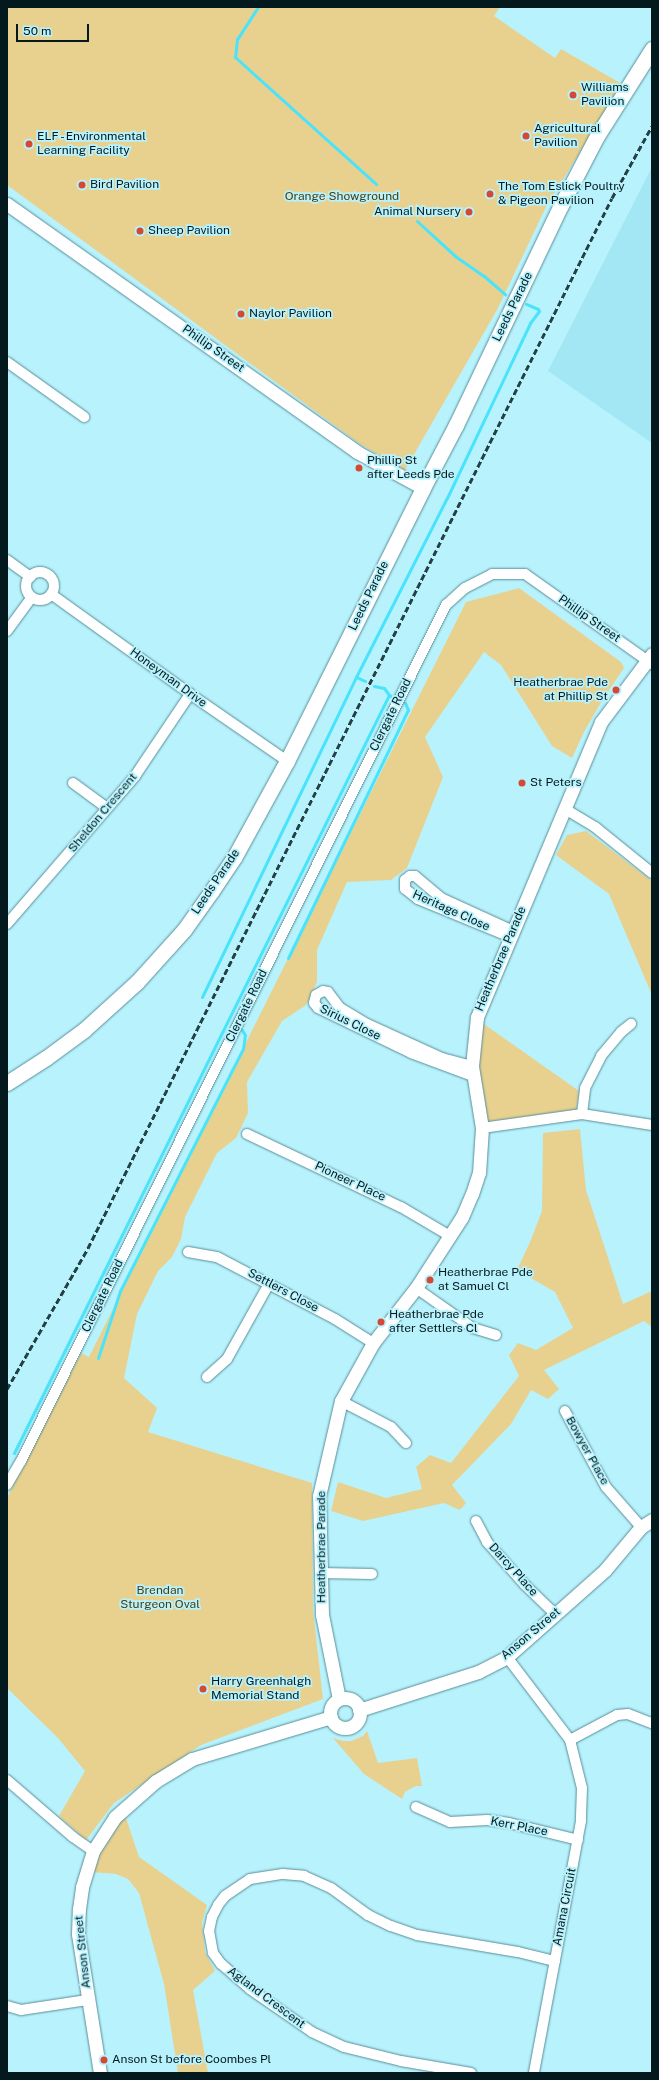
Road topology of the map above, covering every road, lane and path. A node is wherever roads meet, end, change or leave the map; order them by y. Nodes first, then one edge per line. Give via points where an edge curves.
1 (652, 49) edge
2 (7, 204) edge
3 (7, 362) edge
4 (84, 417) dead end
5 (423, 488) junction
6 (7, 560) edge
7 (525, 574) joint
8 (30, 577) junction
9 (51, 594) junction
10 (32, 597) junction
11 (7, 631) edge
12 (650, 659) edge
13 (190, 694) junction
14 (287, 761) junction
15 (73, 783) dead end
16 (107, 808) junction
17 (565, 809) junction
18 (652, 873) edge
19 (7, 924) edge
20 (512, 934) junction
21 (631, 1024) dead end
22 (472, 1071) junction
23 (7, 1083) edge
24 (582, 1114) junction
25 (652, 1124) edge
26 (482, 1128) junction
27 (247, 1134) dead end
28 (450, 1236) junction
29 (188, 1252) dead end
30 (269, 1284) junction
31 (416, 1288) junction
32 (496, 1335) dead end
33 (372, 1343) junction
34 (207, 1377) dead end
35 (341, 1400) junction
36 (565, 1411) dead end
37 (406, 1443) dead end
38 (7, 1485) edge
39 (652, 1520) edge
40 (476, 1521) dead end
41 (641, 1528) junction
42 (320, 1572) junction
43 (372, 1574) dead end
44 (554, 1614) junction
45 (507, 1657) junction
46 (339, 1699) junction
47 (359, 1710) junction
48 (331, 1717) junction
49 (652, 1723) edge
50 (570, 1740) junction
51 (7, 1780) edge
52 (416, 1807) dead end
53 (578, 1840) junction
54 (93, 1851) junction
55 (555, 1961) junction
56 (88, 2000) junction
57 (7, 2006) edge
58 (100, 2073) edge
59 (471, 2073) edge
60 (534, 2073) edge

1 - 5 main road, Leeds Parade via 597,136
2 - 5 street, Phillip Street via 357,452
3 - 4 street
5 - 14 main road, Leeds Parade
6 - 8 street
7 - 12 street, Phillip Street
7 - 38 street, Clergate Road via 492,574 465,588 446,605
8 - 9 street via 41,572 50,576 54,584
8 - 10 street via 27,587
9 - 10 street via 44,599
9 - 13 street, Honeyman Drive
10 - 11 street
12 - 17 street, Heatherbrae Parade via 601,722
13 - 14 street, Honeyman Drive
13 - 16 street, Sheldon Crescent via 135,776
14 - 23 main road, Leeds Parade via 234,856 184,930 136,982 90,1025
15 - 16 street
16 - 19 street, Sheldon Crescent
17 - 18 street via 594,827
17 - 20 street, Heatherbrae Parade
20 - 20 street, Heritage Close via 418,899 405,890 405,880 410,876 416,876 441,898
20 - 22 street, Heatherbrae Parade via 477,1017
21 - 24 street via 601,1056 585,1088
22 - 22 street, Sirius Close via 411,1053 318,1008 314,1003 316,995 322,991 328,992 340,1008 368,1024
22 - 26 street, Heatherbrae Parade
24 - 25 street
24 - 26 street
26 - 28 street, Heatherbrae Parade via 479,1173 462,1217
27 - 28 street, Pioneer Place via 401,1207
28 - 31 street, Heatherbrae Parade
29 - 30 street, Settlers Close via 217,1257
30 - 33 street, Settlers Close via 335,1319
30 - 34 street via 227,1359
31 - 32 street via 473,1328
31 - 33 street, Heatherbrae Parade
33 - 35 street, Heatherbrae Parade
35 - 37 street via 391,1427
35 - 42 street, Heatherbrae Parade via 319,1496
36 - 41 street, Bowyer Place via 606,1487
39 - 41 street, Anson Street
40 - 44 street, Darcy Place via 487,1542 524,1585
41 - 44 street, Anson Street via 605,1570
42 - 43 street
42 - 46 street, Heatherbrae Parade via 322,1615
44 - 45 street, Anson Street
45 - 47 street, Anson Street via 478,1672
45 - 50 street, Amana Circuit
46 - 47 street via 352,1700
46 - 48 street via 332,1706
47 - 48 street via 359,1718 350,1727 338,1726
48 - 54 street, Anson Street via 192,1759 178,1766 115,1816
49 - 50 street via 628,1714 617,1715
50 - 53 street, Amana Circuit via 582,1788 583,1804
51 - 54 street via 73,1838
52 - 53 street, Kerr Place via 450,1822 487,1820 509,1823
53 - 55 street, Amana Circuit
54 - 56 street, Anson Street via 78,1909 78,1934
55 - 59 street, Agland Crescent via 417,1935 368,1914 331,1888 304,1876 283,1874 250,1879 229,1893 218,1905 209,1931 213,1953 234,1977 312,2032 344,2047 401,2061
55 - 60 street, Amana Circuit
56 - 57 street via 21,2010
56 - 58 street, Anson Street

